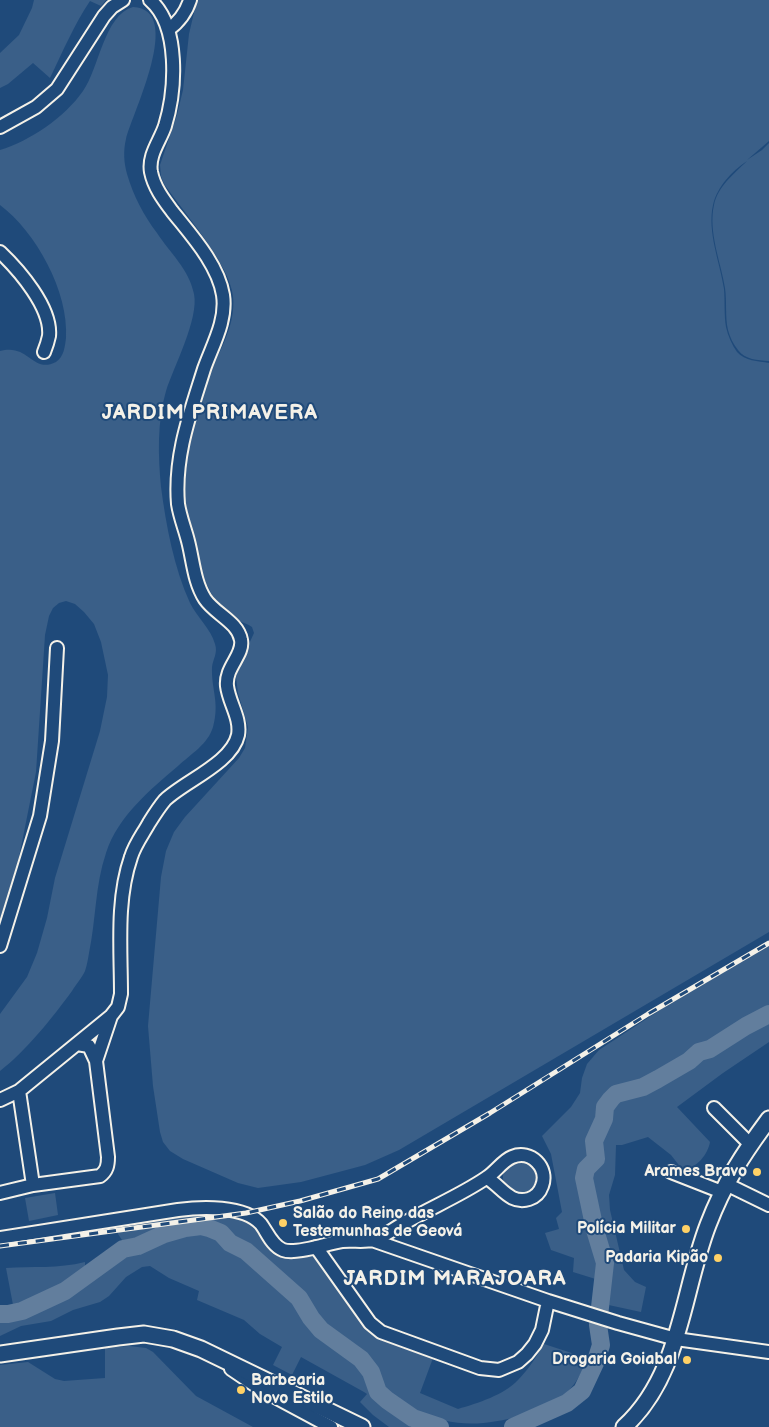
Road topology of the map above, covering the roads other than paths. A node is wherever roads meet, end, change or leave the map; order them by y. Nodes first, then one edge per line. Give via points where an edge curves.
1 (123, 0) edge
2 (150, 0) edge
3 (190, 0) edge
4 (168, 30) junction
5 (0, 127) edge
6 (0, 252) edge
7 (44, 352) dead end
8 (58, 648) dead end
9 (0, 946) edge
10 (111, 1016) junction
11 (77, 1044) junction
12 (96, 1061) junction
13 (19, 1091) junction
14 (0, 1100) edge
15 (714, 1108) dead end
16 (769, 1119) edge
17 (750, 1144) junction
18 (671, 1172) dead end
19 (487, 1178) dead end
20 (33, 1185) junction
21 (724, 1188) junction
22 (0, 1193) edge
23 (769, 1205) edge
24 (0, 1238) edge
25 (372, 1240) junction
26 (316, 1247) junction
27 (548, 1301) junction
28 (676, 1339) junction
29 (769, 1352) edge
30 (0, 1354) edge
31 (265, 1386) junction
32 (331, 1427) edge
33 (362, 1427) edge
34 (624, 1427) edge

1 - 5 street via 104,16 57,89 36,107
2 - 4 street via 160,10
3 - 4 street via 180,20
4 - 10 street via 172,64 170,102 163,131 152,156 151,173 159,193 214,270 224,300 220,326 181,444 179,506 202,594 211,607 234,626 241,640 227,679 238,730 234,744 222,758 164,802 137,842 122,907 121,994
6 - 7 street via 10,261 44,310 49,336
8 - 9 street via 52,741 41,809
10 - 11 street
10 - 12 street
11 - 12 street via 89,1046
11 - 13 street
12 - 20 street via 108,1163 105,1173
13 - 14 street
13 - 20 street
15 - 17 street
16 - 17 main road
17 - 21 main road
18 - 21 street
19 - 25 street
20 - 22 street
21 - 23 street
21 - 28 main road via 705,1234
24 - 26 street via 201,1208 246,1213 279,1248 287,1251
25 - 26 street via 341,1241
25 - 27 street
26 - 27 street via 375,1328 480,1368 499,1370 527,1354 542,1330
27 - 28 street
28 - 29 street
28 - 34 main road via 653,1391
30 - 31 main road via 144,1334 161,1336 209,1352
31 - 32 street
31 - 33 main road

